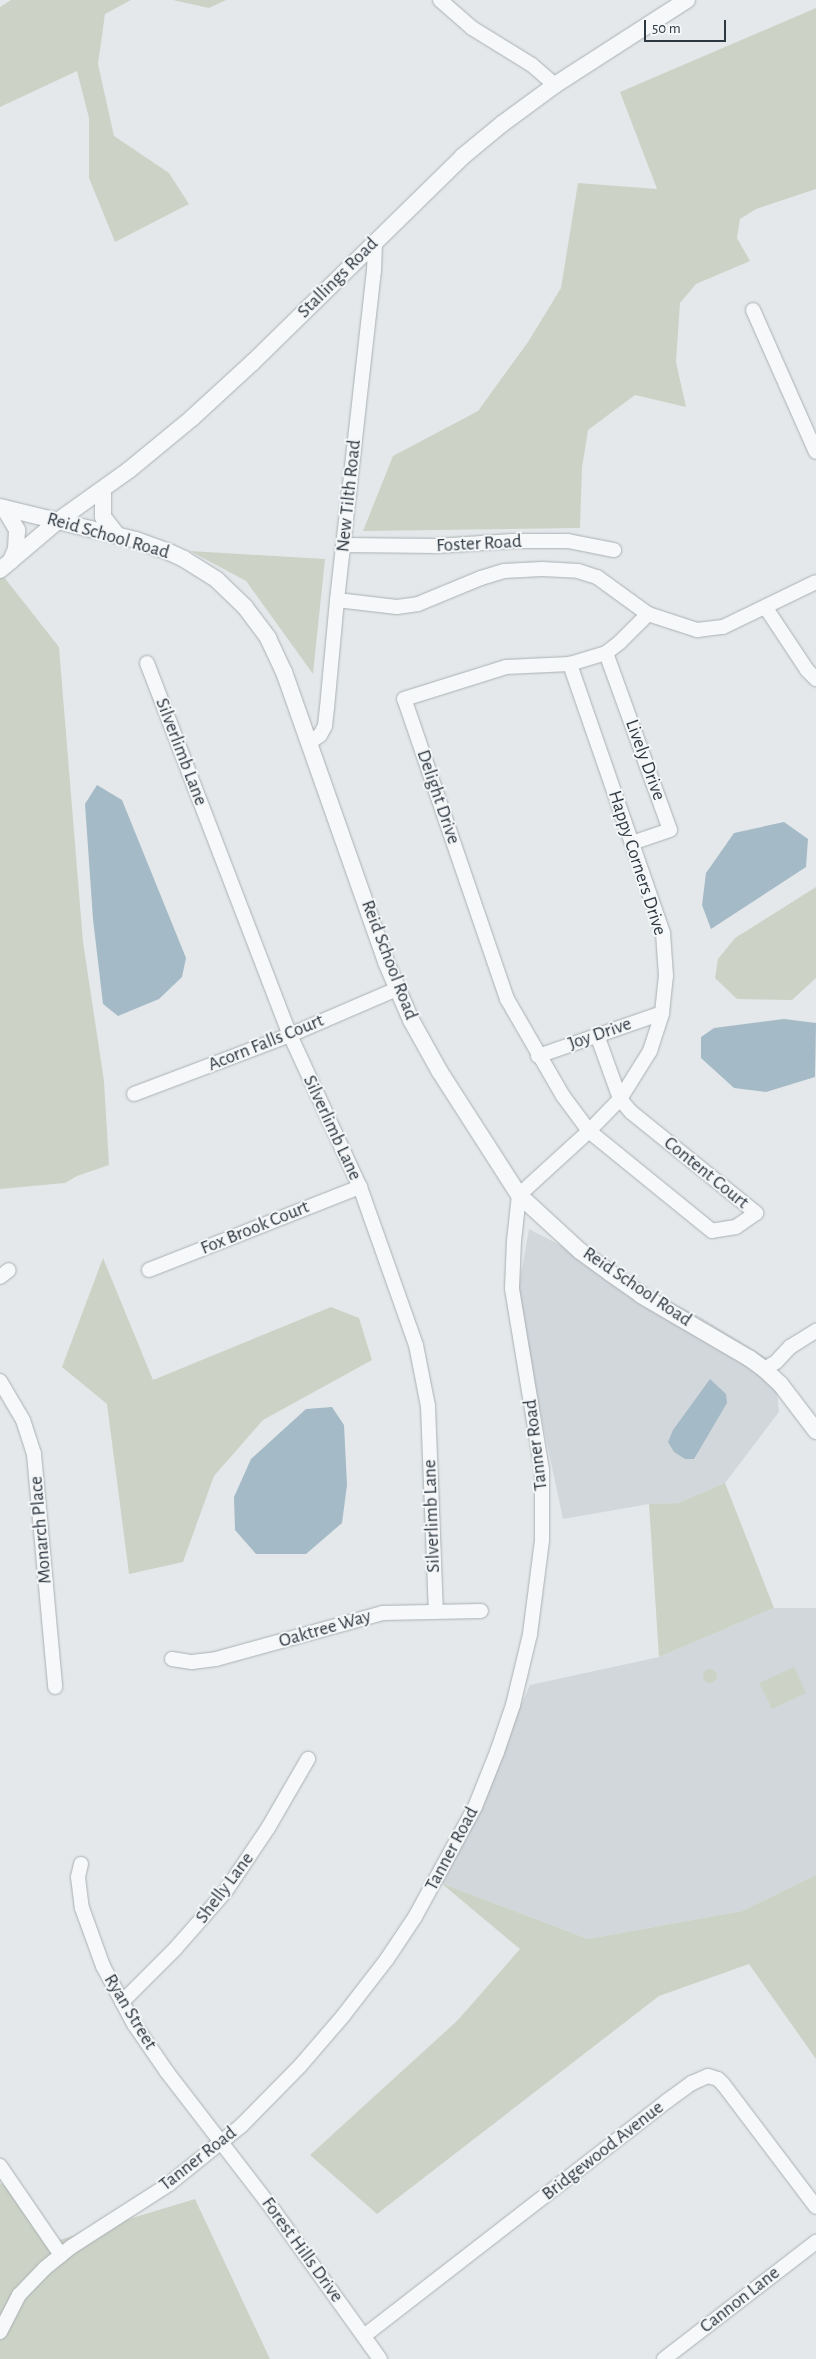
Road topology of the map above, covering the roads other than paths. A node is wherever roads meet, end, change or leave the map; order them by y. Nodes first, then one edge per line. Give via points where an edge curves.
1 (440, 0) edge
2 (687, 0) edge
3 (556, 85) junction
4 (375, 242) junction
5 (753, 310) dead end
6 (816, 452) edge
7 (103, 490) junction
8 (2, 508) edge
9 (59, 520) junction
10 (117, 535) junction
11 (344, 545) junction
12 (614, 550) dead end
13 (6, 566) edge
14 (816, 582) edge
15 (337, 600) junction
16 (766, 608) junction
17 (648, 614) junction
18 (606, 653) junction
19 (147, 663) dead end
20 (570, 664) junction
21 (816, 680) edge
22 (309, 743) junction
23 (632, 843) junction
24 (397, 989) junction
25 (662, 1013) junction
26 (290, 1035) junction
27 (597, 1035) junction
28 (538, 1056) junction
29 (134, 1094) dead end
30 (620, 1099) junction
31 (589, 1132) junction
32 (360, 1187) junction
33 (519, 1195) junction
34 (149, 1270) dead end
35 (816, 1331) edge
36 (764, 1369) junction
37 (0, 1381) edge
38 (816, 1431) edge
39 (436, 1611) junction
40 (481, 1611) dead end
41 (172, 1659) dead end
42 (55, 1687) dead end
43 (308, 1759) dead end
44 (82, 1864) dead end
45 (122, 2002) junction
46 (222, 2142) junction
47 (0, 2166) edge
48 (816, 2207) edge
49 (816, 2242) edge
50 (61, 2255) junction
51 (0, 2332) edge
52 (364, 2336) junction
53 (380, 2359) edge
54 (664, 2359) edge

1 - 3 street via 472,28 532,65
2 - 3 street, Stallings Road
3 - 4 street, Stallings Road via 462,157
4 - 7 street, Stallings Road via 192,418
4 - 11 street, New Tilth Road
5 - 6 street
7 - 9 street, Stallings Road
7 - 10 street via 103,517
8 - 9 street, Reid School Road
8 - 13 street via 17,530 16,549
9 - 10 street, Reid School Road
9 - 13 street, Stallings Road
10 - 22 street, Reid School Road via 184,559 217,580 245,607 276,654
11 - 12 street, Foster Road via 436,546 568,541
11 - 15 street, New Tilth Road
14 - 16 street
15 - 17 street via 397,607 418,604 504,571 542,569 578,571 597,577
15 - 22 street, New Tilth Road via 325,726 320,736
16 - 17 street via 723,627 696,630
16 - 21 street
17 - 18 street, Delight Drive
18 - 20 street, Delight Drive
18 - 23 street, Lively Drive via 670,830
19 - 26 street, Silverlimb Lane
20 - 23 street, Happy Corners Drive
20 - 28 street, Delight Drive via 506,667 404,699 507,1000
22 - 24 street, Reid School Road
23 - 25 street, Happy Corners Drive via 663,933 666,976
24 - 26 street, Acorn Falls Court
24 - 33 street, Reid School Road via 440,1072
25 - 27 street, Joy Drive
25 - 30 street, Happy Corners Drive via 650,1051
26 - 29 street, Acorn Falls Court
26 - 32 street, Silverlimb Lane
27 - 28 street, Joy Drive
27 - 30 street, Content Court
28 - 31 street, Delight Drive
30 - 31 street, Happy Corners Drive
30 - 31 street, Content Court via 631,1112 756,1213 736,1228 712,1231
31 - 33 street, Happy Corners Drive
32 - 34 street, Fox Brook Court
32 - 39 street, Silverlimb Lane via 416,1345 428,1406
33 - 36 street, Reid School Road via 610,1274
33 - 46 street, Tanner Road via 512,1288 542,1470 543,1509 535,1602 513,1705 475,1807 409,1927 366,1987 306,2059 261,2107
35 - 36 street
36 - 38 street, Reid School Road via 781,1385
37 - 42 street, Monarch Place via 23,1420 34,1454
39 - 40 street, Oaktree Way
39 - 41 street, Oaktree Way via 383,1613 216,1659 192,1662
43 - 45 street, Shelly Lane via 268,1828 225,1892
44 - 45 street, Ryan Street via 78,1877 82,1908 103,1966
45 - 46 street, Ryan Street via 167,2072
46 - 50 street, Tanner Road via 168,2184
46 - 52 street, Forest Hills Drive
47 - 50 street
48 - 52 street, Bridgewood Avenue via 723,2084 708,2076 668,2100
49 - 54 street, Cannon Lane
50 - 51 street, Tanner Road via 19,2295
52 - 53 street, Forest Hills Drive

